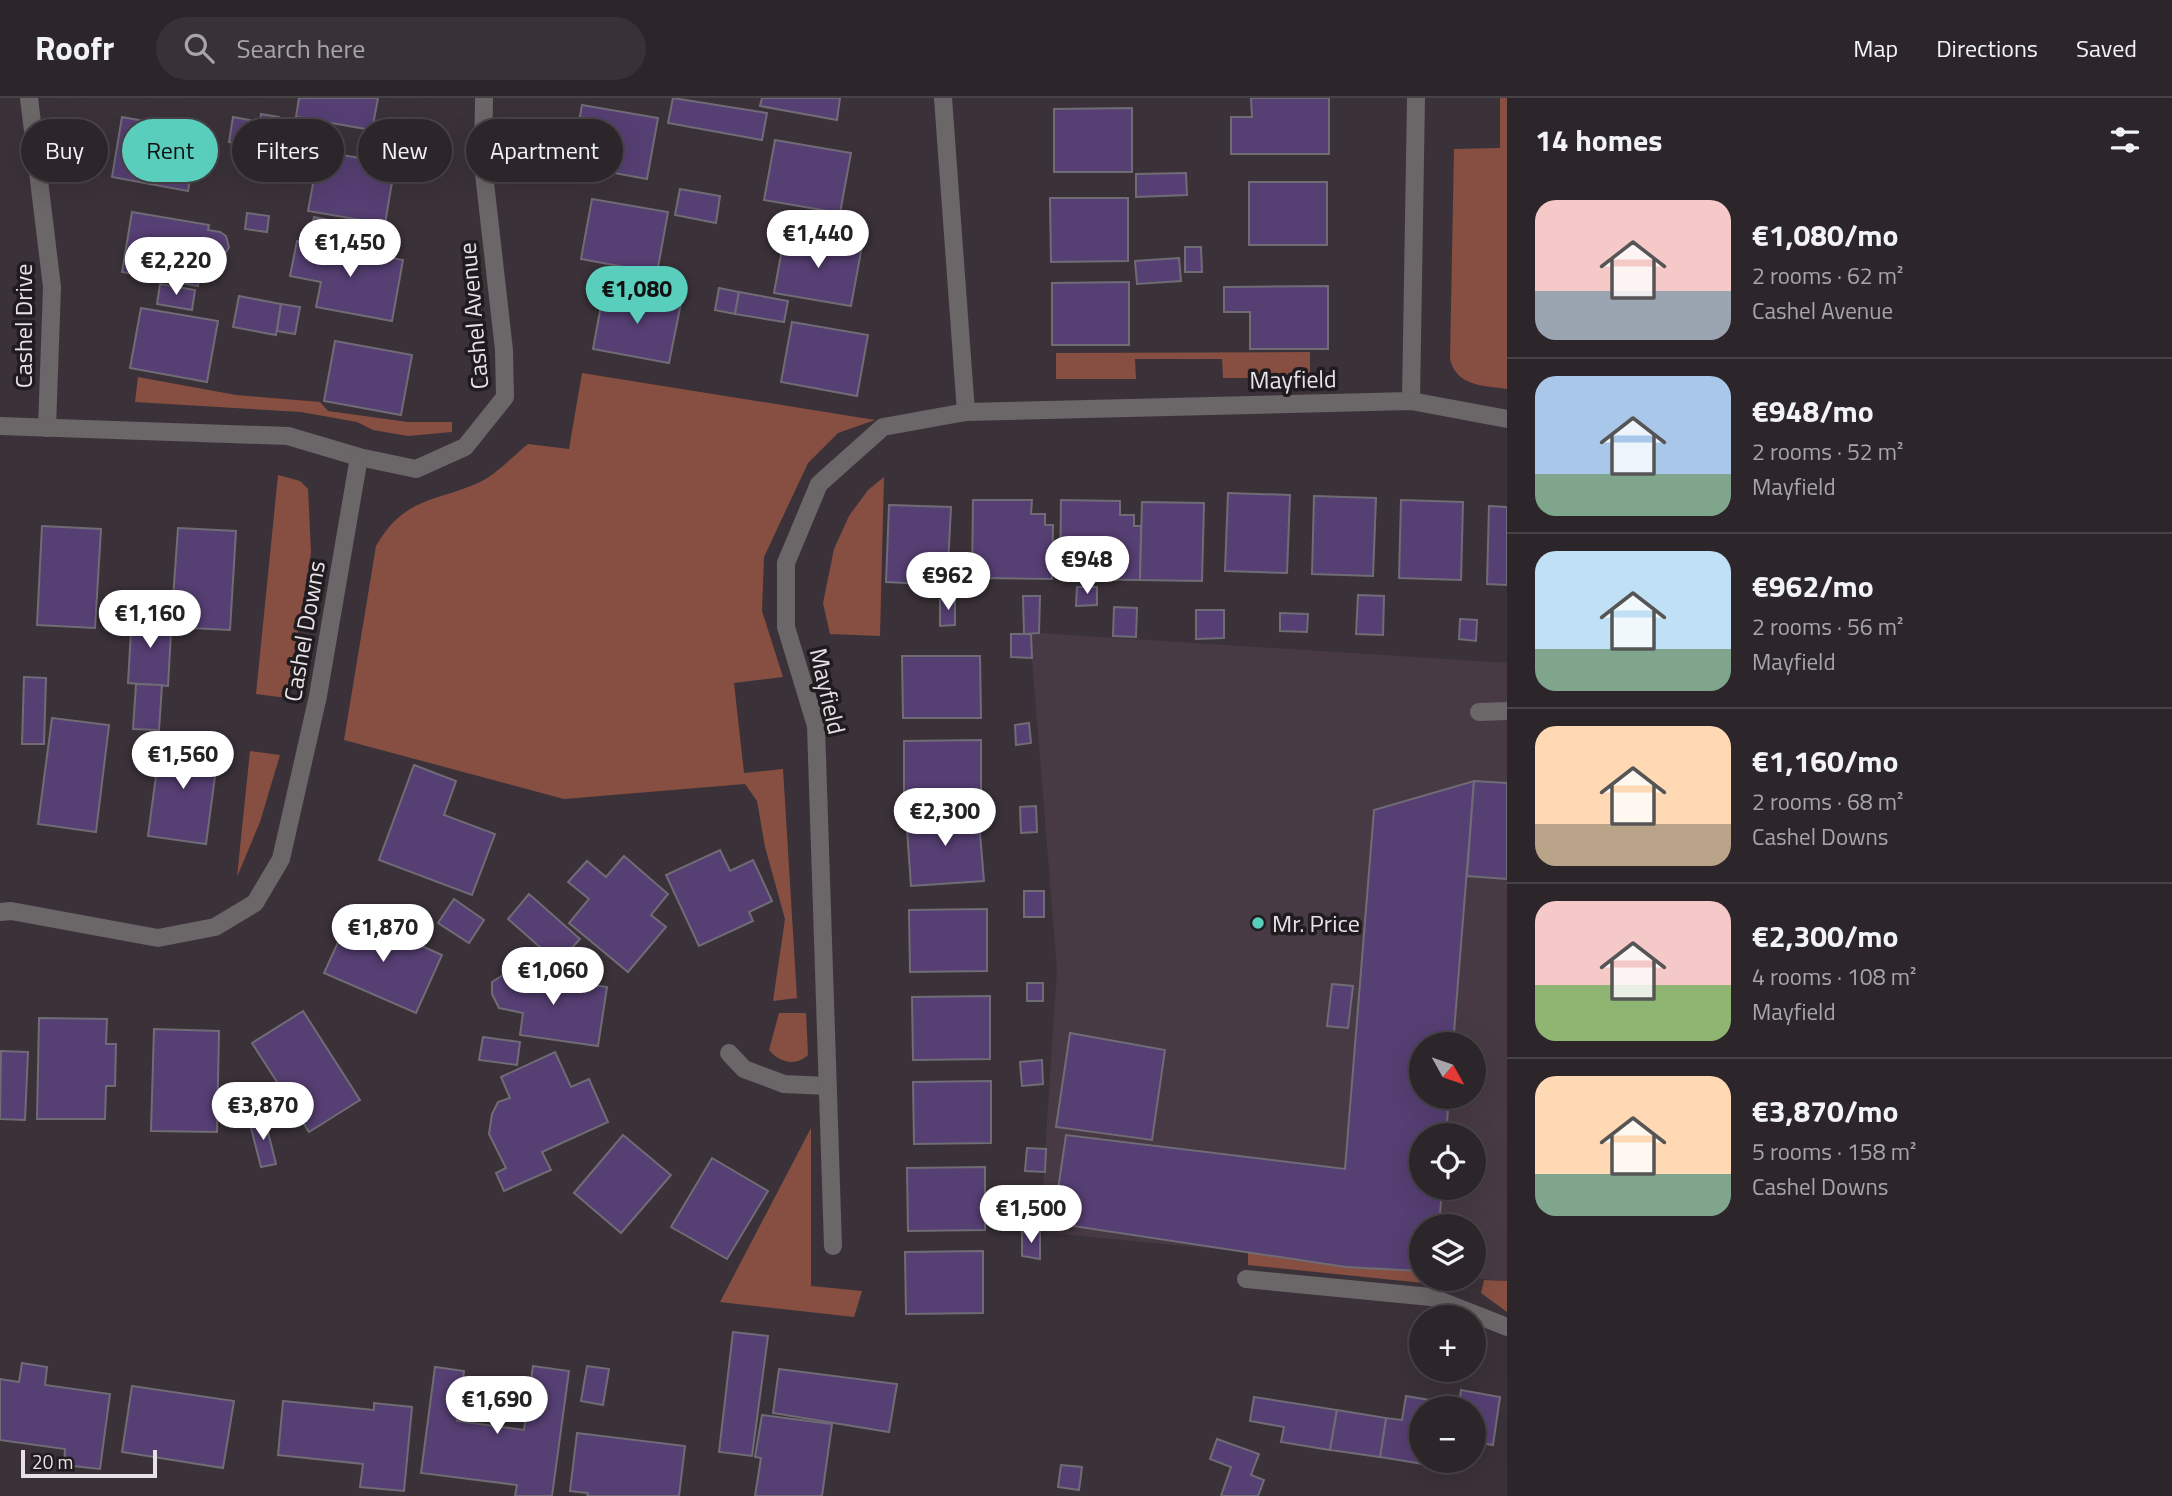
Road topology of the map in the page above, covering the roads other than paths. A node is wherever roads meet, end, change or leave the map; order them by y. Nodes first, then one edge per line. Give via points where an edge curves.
1 (29, 98) edge
2 (484, 98) edge
3 (943, 98) edge
4 (1416, 98) edge
5 (1411, 401) junction
6 (966, 412) junction
7 (1507, 419) edge
8 (0, 426) edge
9 (47, 428) junction
10 (359, 457) junction
11 (1507, 711) edge
12 (1479, 712) dead end
13 (0, 912) edge
14 (729, 1053) dead end
15 (827, 1086) junction
16 (833, 1246) dead end
17 (1246, 1279) dead end
18 (1507, 1327) edge

1 - 9 street, Cashel Drive via 52,287
2 - 10 street, Cashel Avenue via 483,165 505,397 466,447 416,469
3 - 6 street
4 - 5 street
5 - 6 street, Mayfield
5 - 7 street, Mayfield
6 - 15 street, Mayfield via 883,428 819,484 786,563 786,627 816,726
8 - 9 street
9 - 10 street via 288,436
10 - 13 street, Cashel Downs via 318,696 281,859 255,903 215,927 158,938
11 - 12 street
14 - 15 street via 744,1069 784,1084
15 - 16 street, Mayfield
17 - 18 street via 1431,1297

